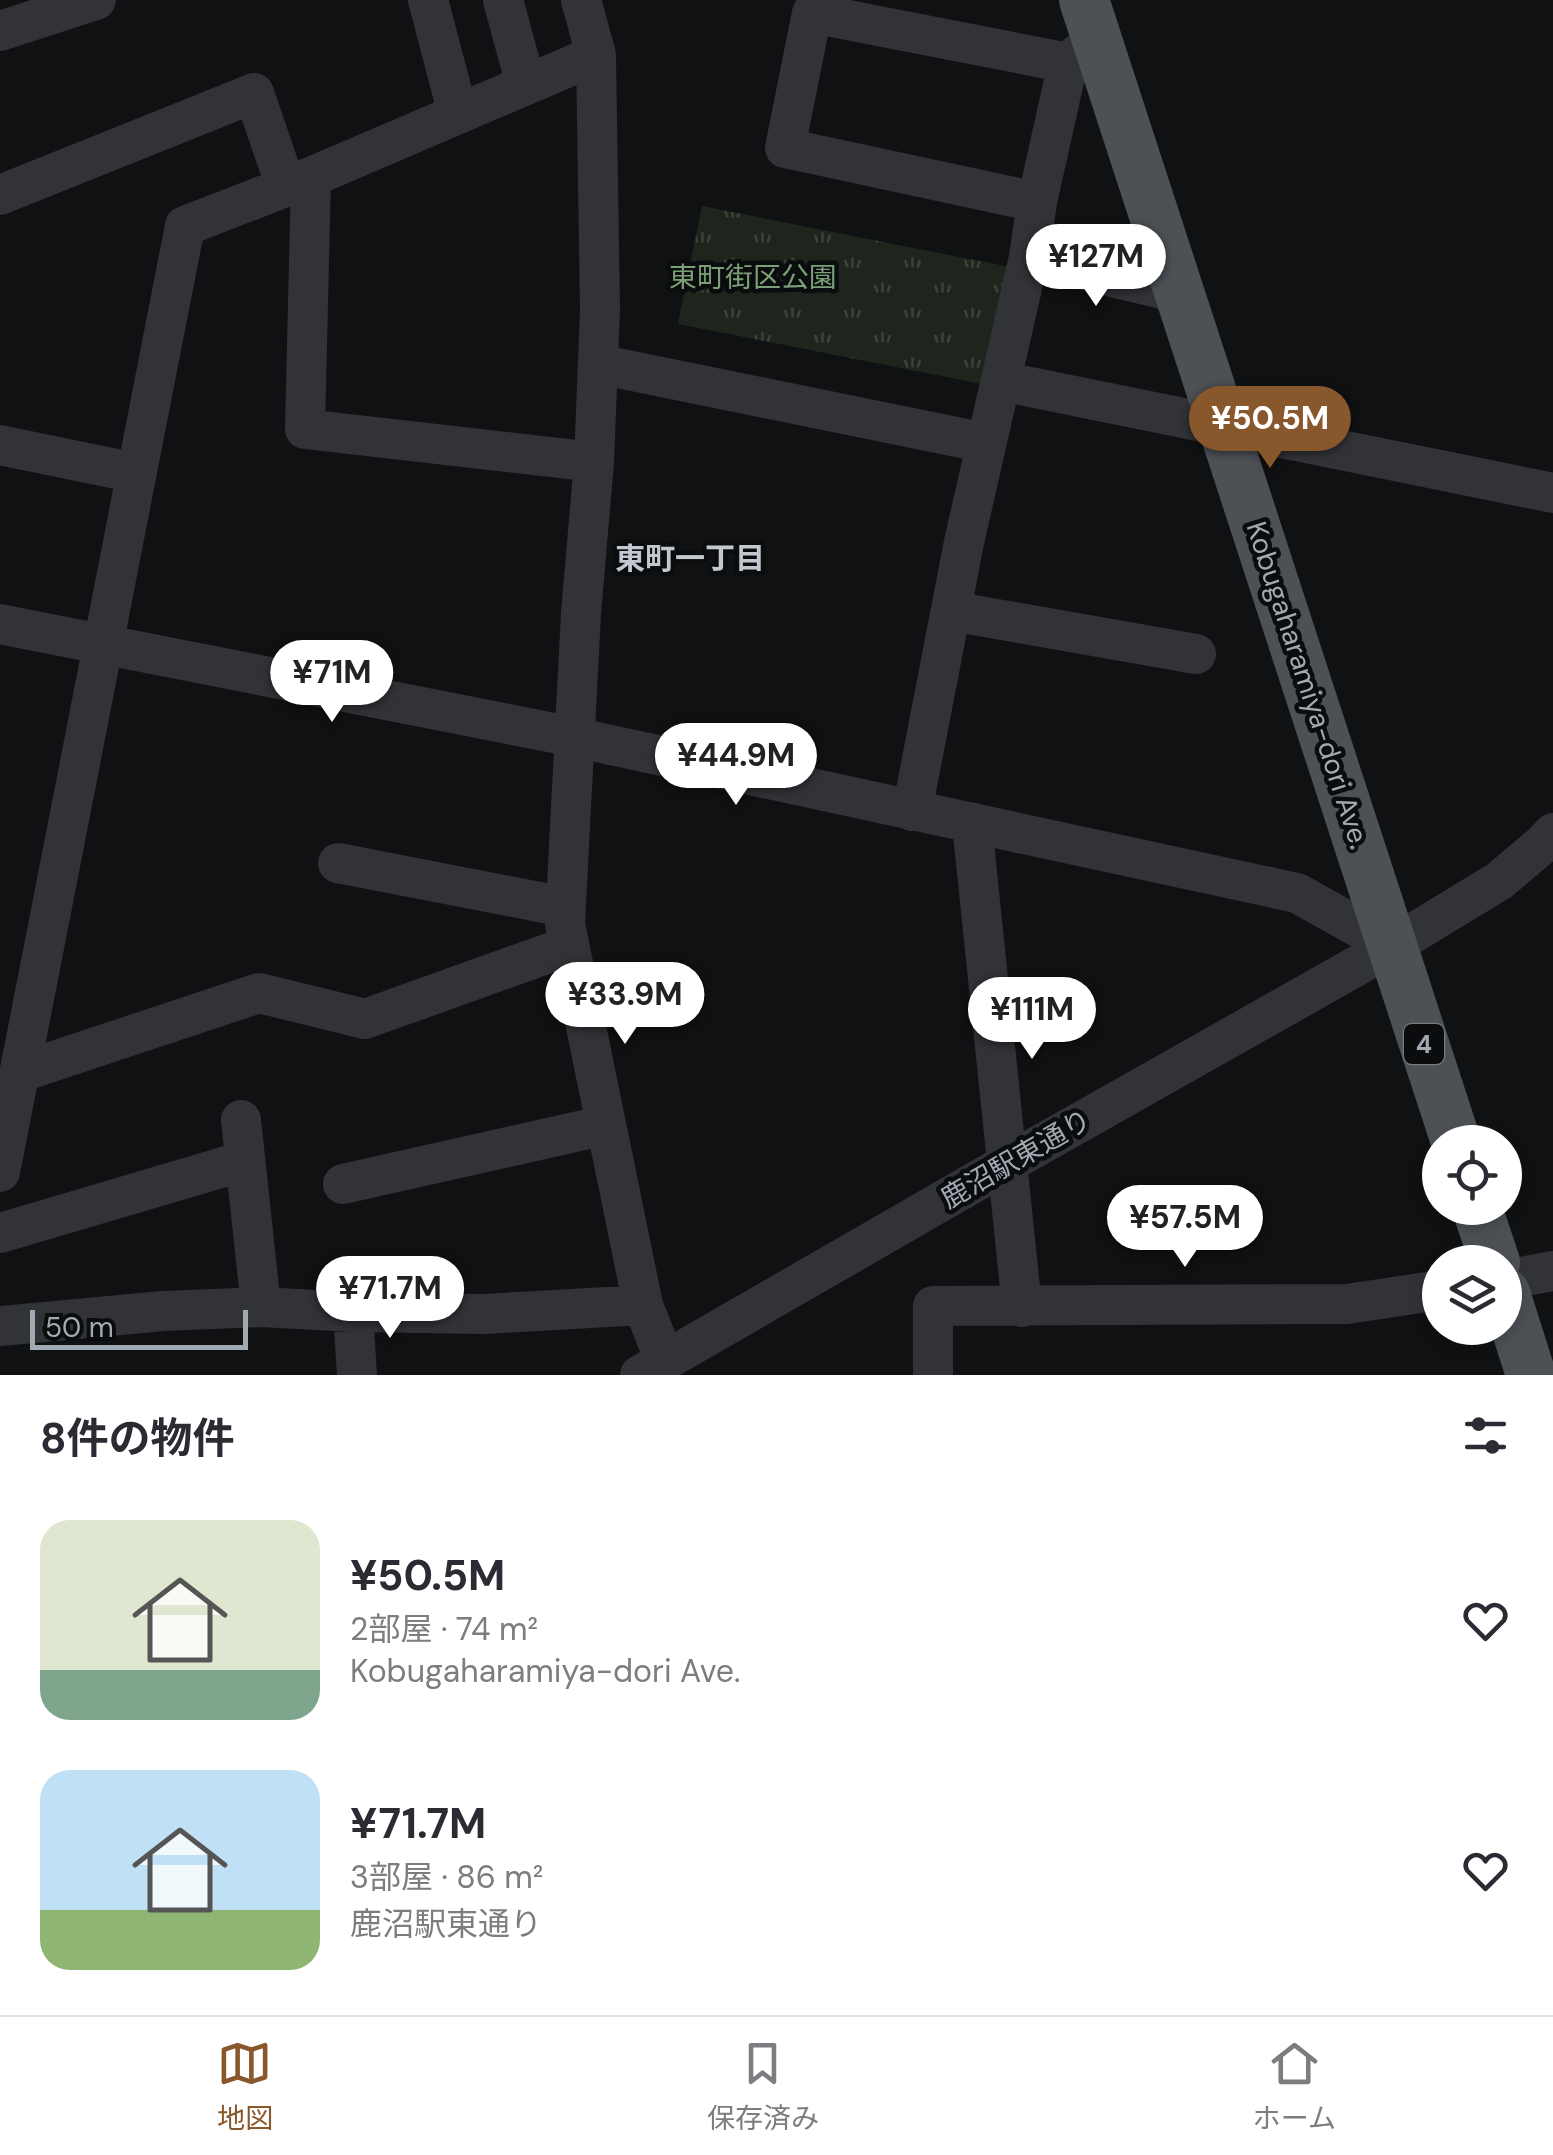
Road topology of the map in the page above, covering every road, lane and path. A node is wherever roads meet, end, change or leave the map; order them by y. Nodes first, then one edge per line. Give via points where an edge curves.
1 (96, 0) edge
2 (428, 0) edge
3 (503, 0) edge
4 (581, 0) edge
5 (0, 31) edge
6 (1082, 34) edge
7 (596, 55) junction
8 (526, 85) junction
9 (458, 114) junction
10 (298, 182) junction
11 (0, 195) edge
12 (1038, 202) junction
13 (1029, 258) junction
14 (1179, 293) junction
15 (598, 364) junction
16 (1001, 381) junction
17 (1224, 426) junction
18 (986, 443) junction
19 (0, 445) edge
20 (594, 462) junction
21 (136, 472) junction
22 (1553, 493) edge
23 (950, 611) junction
24 (0, 624) edge
25 (103, 645) junction
26 (1196, 654) dead end
27 (574, 738) junction
28 (912, 811) junction
29 (972, 824) junction
30 (1550, 842) edge
31 (338, 864) dead end
32 (567, 927) junction
33 (1392, 946) junction
34 (21, 1072) junction
35 (241, 1120) dead end
36 (1450, 1125) edge
37 (606, 1126) junction
38 (244, 1161) junction
39 (1008, 1163) junction
40 (0, 1172) edge
41 (343, 1184) dead end
42 (0, 1234) edge
43 (1553, 1271) edge
44 (1522, 1277) edge
45 (1422, 1293) edge
46 (643, 1305) junction
47 (1022, 1306) junction
48 (261, 1307) junction
49 (353, 1312) junction
50 (0, 1326) edge
51 (1521, 1345) edge
52 (652, 1368) edge
53 (357, 1375) edge
54 (933, 1375) edge
55 (1531, 1375) edge

1 - 5 street
2 - 9 street
3 - 8 street
4 - 7 street
6 - 12 street
6 - 12 street via 812,13 784,148
6 - 14 main road, Kobugaharamiya-dori Ave. / 4
7 - 8 street
7 - 15 street
8 - 9 street
9 - 10 street
10 - 11 street via 254,93
10 - 20 street via 304,429
10 - 21 street via 185,226
12 - 13 street
13 - 14 street
13 - 16 street
14 - 17 main road, Kobugaharamiya-dori Ave. / 4
15 - 18 street
15 - 20 street
16 - 17 street
16 - 18 street
17 - 22 street
17 - 33 main road, Kobugaharamiya-dori Ave. / 4
18 - 23 street
19 - 21 street
20 - 27 street
21 - 25 street
23 - 26 street
23 - 28 street
24 - 25 street
25 - 27 street
25 - 34 street
27 - 28 street
27 - 32 street
28 - 29 street
29 - 33 street via 1298,894
29 - 39 street
30 - 33 street, 鹿沼駅東通り
31 - 32 street
32 - 34 street via 365,1019 259,993
32 - 37 street
33 - 36 main road, Kobugaharamiya-dori Ave. / 4
33 - 39 street, 鹿沼駅東通り
34 - 40 street
35 - 38 street
37 - 41 street
37 - 46 street
38 - 42 street
38 - 48 street
39 - 47 street
39 - 52 street, 鹿沼駅東通り
43 - 44 street
45 - 47 street via 1347,1304
46 - 49 street via 484,1314
46 - 52 street
47 - 54 street via 933,1306
48 - 49 street
48 - 50 street
49 - 53 street
51 - 55 main road

